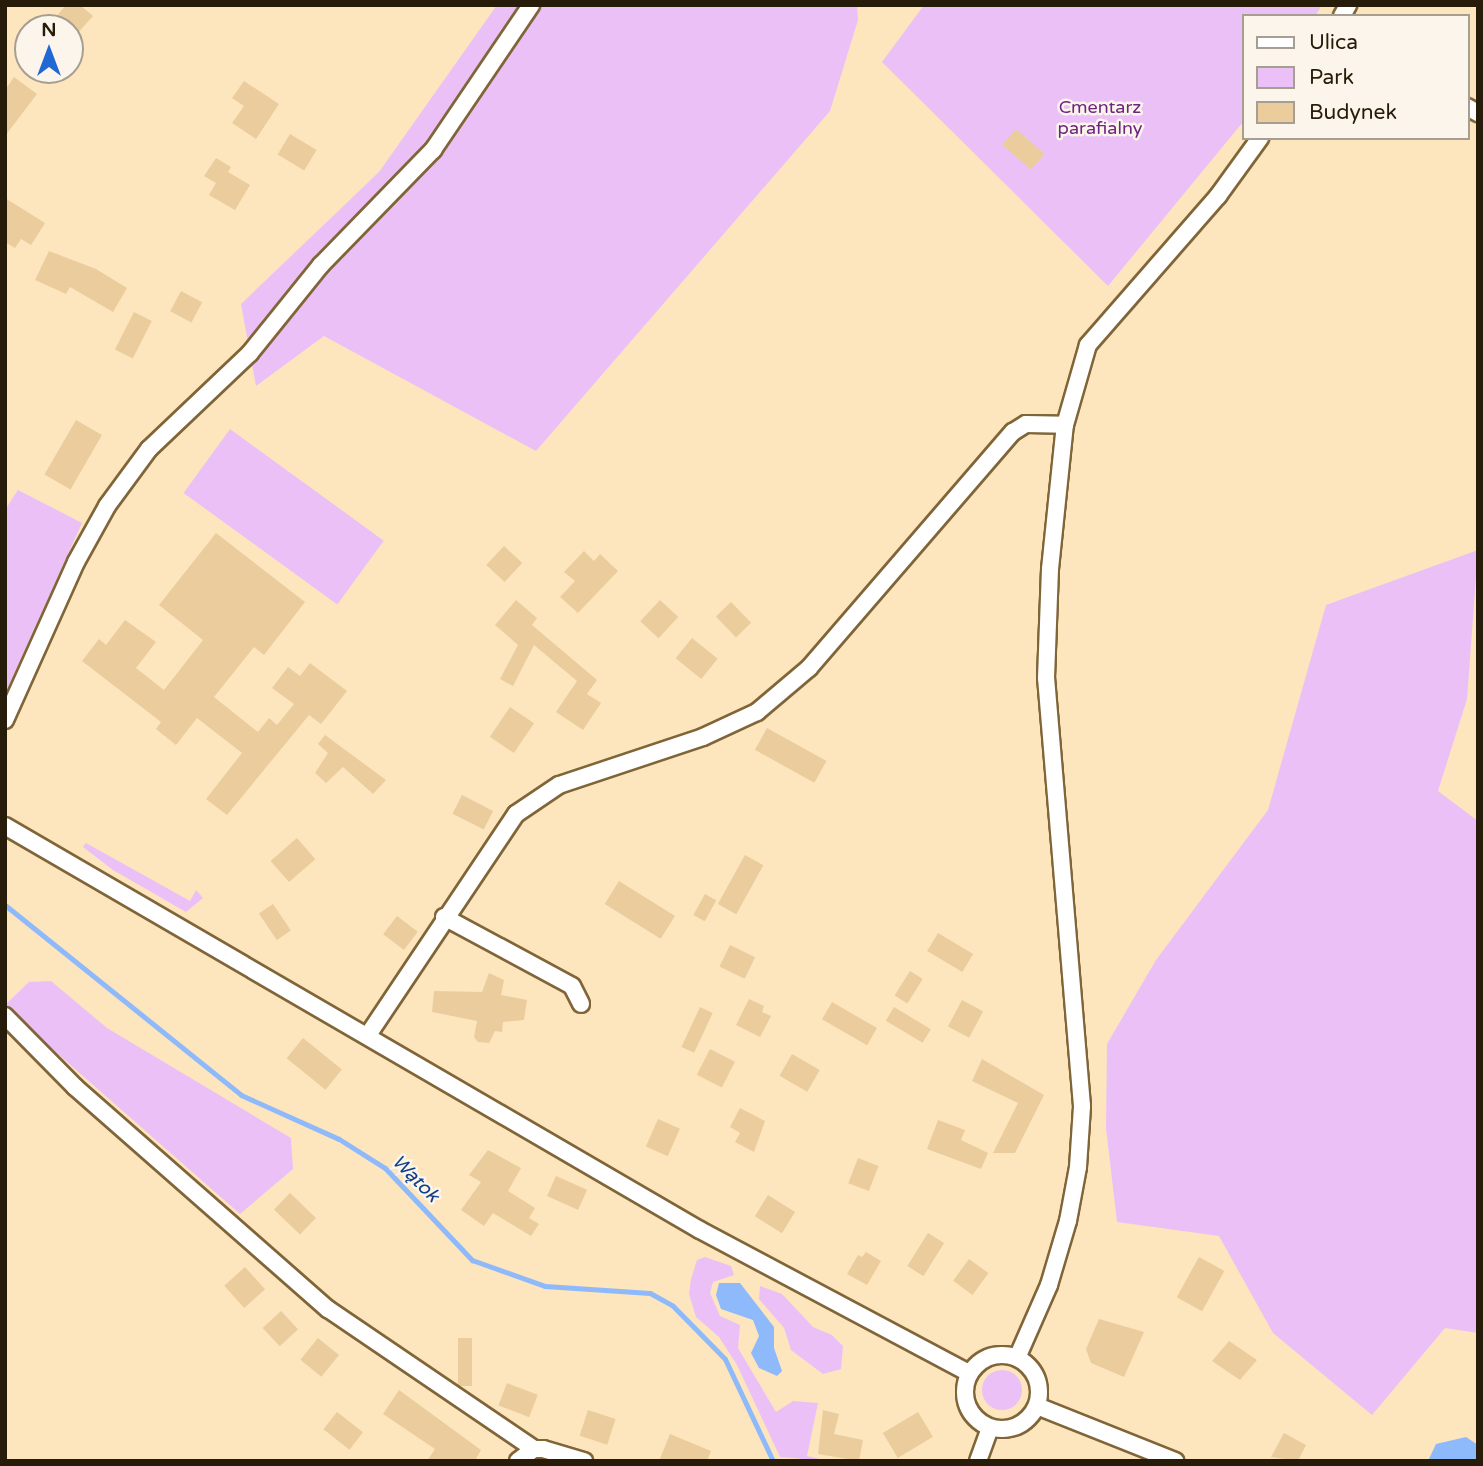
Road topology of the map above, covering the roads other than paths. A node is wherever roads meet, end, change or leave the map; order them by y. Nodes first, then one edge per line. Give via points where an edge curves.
1 (531, 5) edge
2 (1259, 140) edge
3 (1065, 425) junction
4 (5, 720) edge
5 (5, 826) edge
6 (444, 917) junction
7 (581, 1004) dead end
8 (5, 1016) edge
9 (368, 1035) junction
10 (1017, 1358) junction
11 (969, 1373) junction
12 (1037, 1406) junction
13 (990, 1428) junction
14 (534, 1449) junction
15 (518, 1461) edge
16 (584, 1461) edge
17 (978, 1461) edge
18 (1175, 1461) edge

1 - 4 street via 433,150 321,265 250,353 149,449 107,506 75,562
2 - 3 street via 1218,196 1088,345
3 - 6 street via 1026,424 1013,432 809,668 757,712 703,737 559,785 516,814
3 - 10 street via 1050,569 1046,678 1082,1106 1079,1167 1049,1285
5 - 9 street
6 - 7 street via 572,986
6 - 9 street
8 - 14 street via 75,1087 328,1309
9 - 11 street via 700,1230
10 - 11 street via 993,1356
10 - 12 street via 1038,1382
11 - 13 street via 965,1401 976,1419
12 - 13 street via 1011,1429
12 - 18 street
13 - 17 street
14 - 15 street
14 - 16 street

